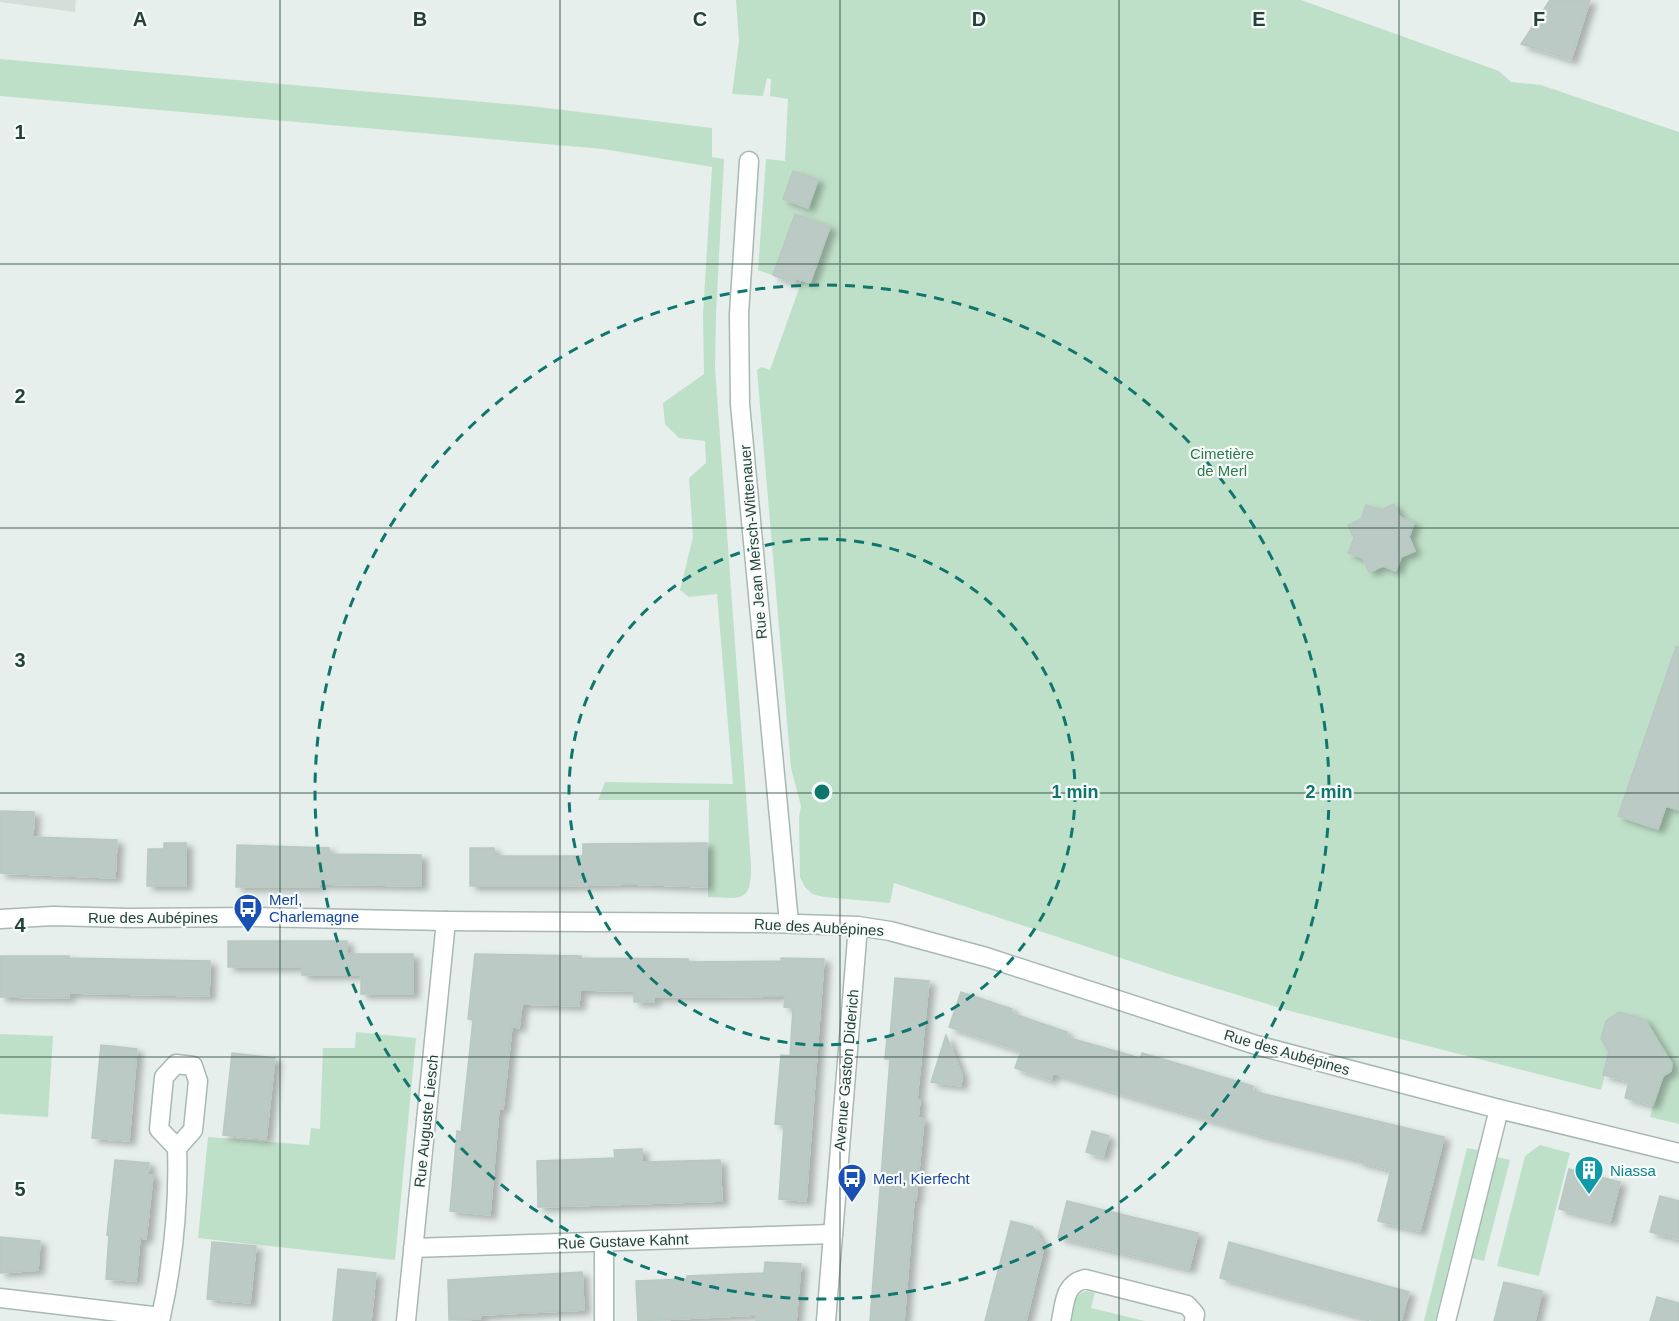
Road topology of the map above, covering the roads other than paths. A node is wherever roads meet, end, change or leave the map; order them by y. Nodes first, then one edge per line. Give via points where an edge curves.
1 (749, 160) dead end
2 (0, 918) edge
3 (446, 921) junction
4 (789, 923) junction
5 (858, 926) junction
6 (1499, 1109) junction
7 (177, 1148) dead end
8 (1679, 1153) edge
9 (833, 1234) junction
10 (604, 1242) junction
11 (413, 1248) junction
12 (0, 1298) edge
13 (160, 1319) edge
14 (406, 1321) edge
15 (604, 1321) edge
16 (826, 1321) edge
17 (1060, 1321) edge
18 (1194, 1321) edge
19 (1446, 1321) edge

1 - 4 street, Rue Jean Mersch-Wittenauer via 739,314 740,404
2 - 3 street, Rue des Aubépines
3 - 4 street, Rue des Aubépines
3 - 11 street, Rue Auguste Liesch
4 - 5 street, Rue des Aubépines
5 - 6 street, Rue des Aubépines via 966,951 1256,1044
5 - 9 street, Avenue Gaston Diderich
6 - 8 street, Rue des Aubépines
6 - 19 street
7 - 13 street via 174,1240
9 - 10 street, Rue Gustave Kahnt
9 - 16 street, Avenue Gaston Diderich
10 - 11 street, Rue Gustave Kahnt
10 - 15 street
11 - 14 street, Rue Auguste Liesch
12 - 13 street
17 - 18 street via 1068,1289 1075,1281 1085,1279 1187,1305 1195,1314

